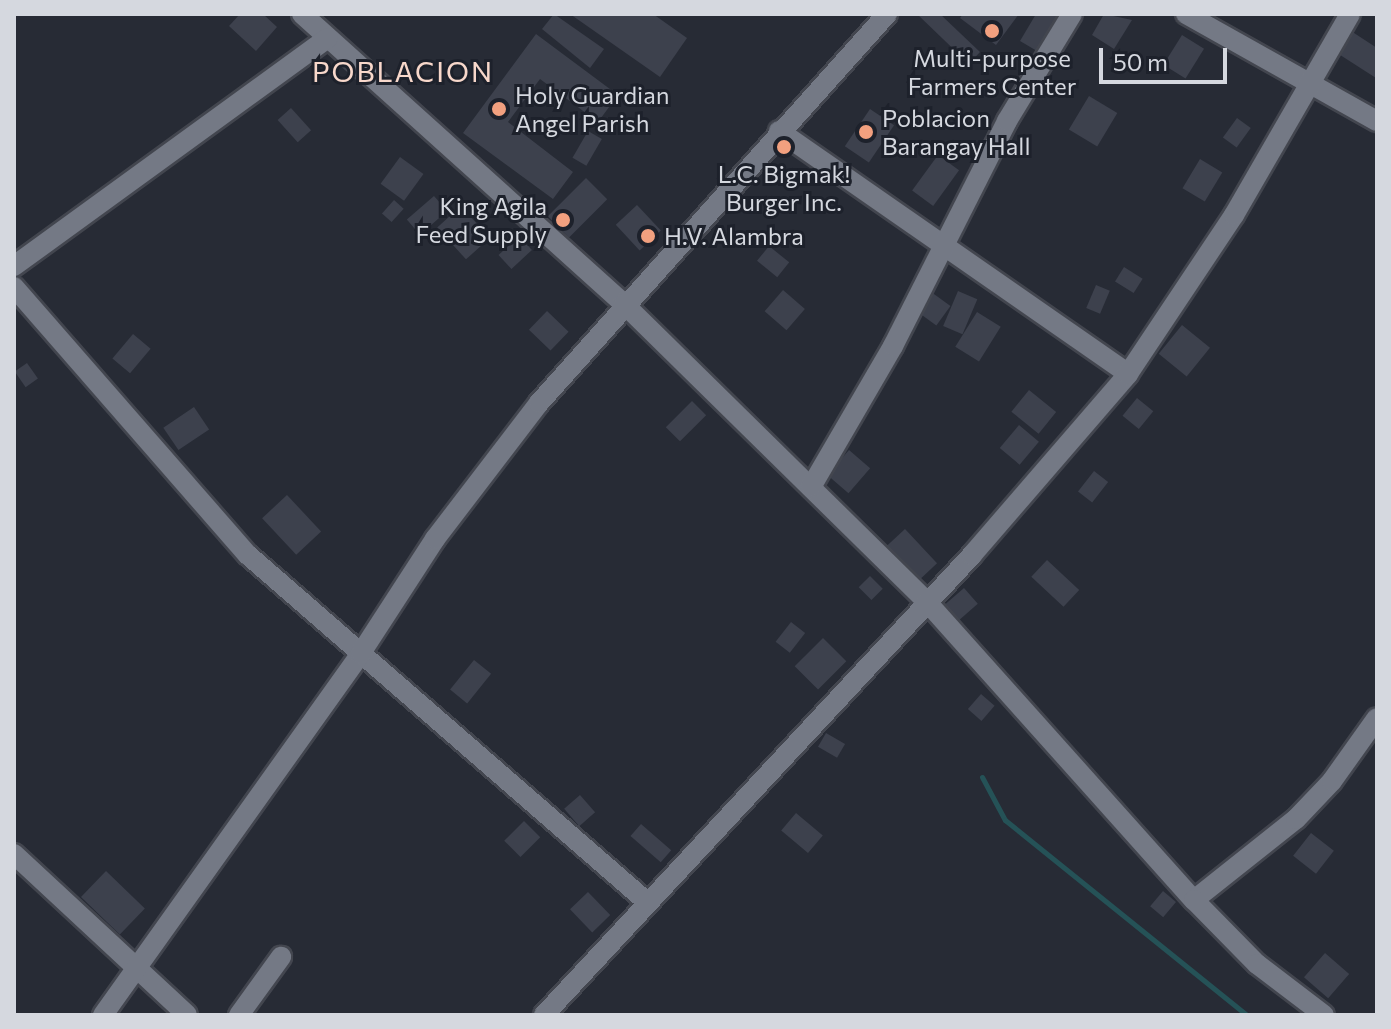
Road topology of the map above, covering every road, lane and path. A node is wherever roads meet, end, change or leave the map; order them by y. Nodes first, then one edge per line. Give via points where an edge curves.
1 (302, 14) edge
2 (887, 14) edge
3 (1072, 14) edge
4 (1186, 14) edge
5 (1350, 14) edge
6 (328, 38) junction
7 (1310, 83) junction
8 (1377, 121) edge
9 (779, 131) junction
10 (943, 244) junction
11 (14, 266) edge
12 (14, 287) edge
13 (624, 304) junction
14 (1128, 374) junction
15 (811, 487) junction
16 (928, 603) junction
17 (361, 653) junction
18 (1377, 718) edge
19 (14, 854) edge
20 (1194, 900) junction
21 (647, 902) junction
22 (281, 957) dead end
23 (138, 971) junction
24 (103, 1015) edge
25 (187, 1015) edge
26 (239, 1015) edge
27 (544, 1015) edge
28 (1324, 1015) edge

1 - 6 street
2 - 9 street
3 - 10 street via 1007,121
4 - 7 street
5 - 7 street
6 - 11 street
6 - 13 street
7 - 8 street
7 - 14 street via 1187,291
9 - 10 street
9 - 13 street
10 - 14 street
10 - 15 street via 893,346
12 - 17 street via 248,555
13 - 15 street
13 - 17 street via 539,403 435,539
14 - 16 street
15 - 16 street
16 - 20 street
16 - 21 street
17 - 21 street
17 - 23 street
18 - 20 street via 1332,781 1296,819
19 - 23 street
20 - 28 street via 1257,964
21 - 27 street
22 - 26 street
23 - 24 street
23 - 25 street

